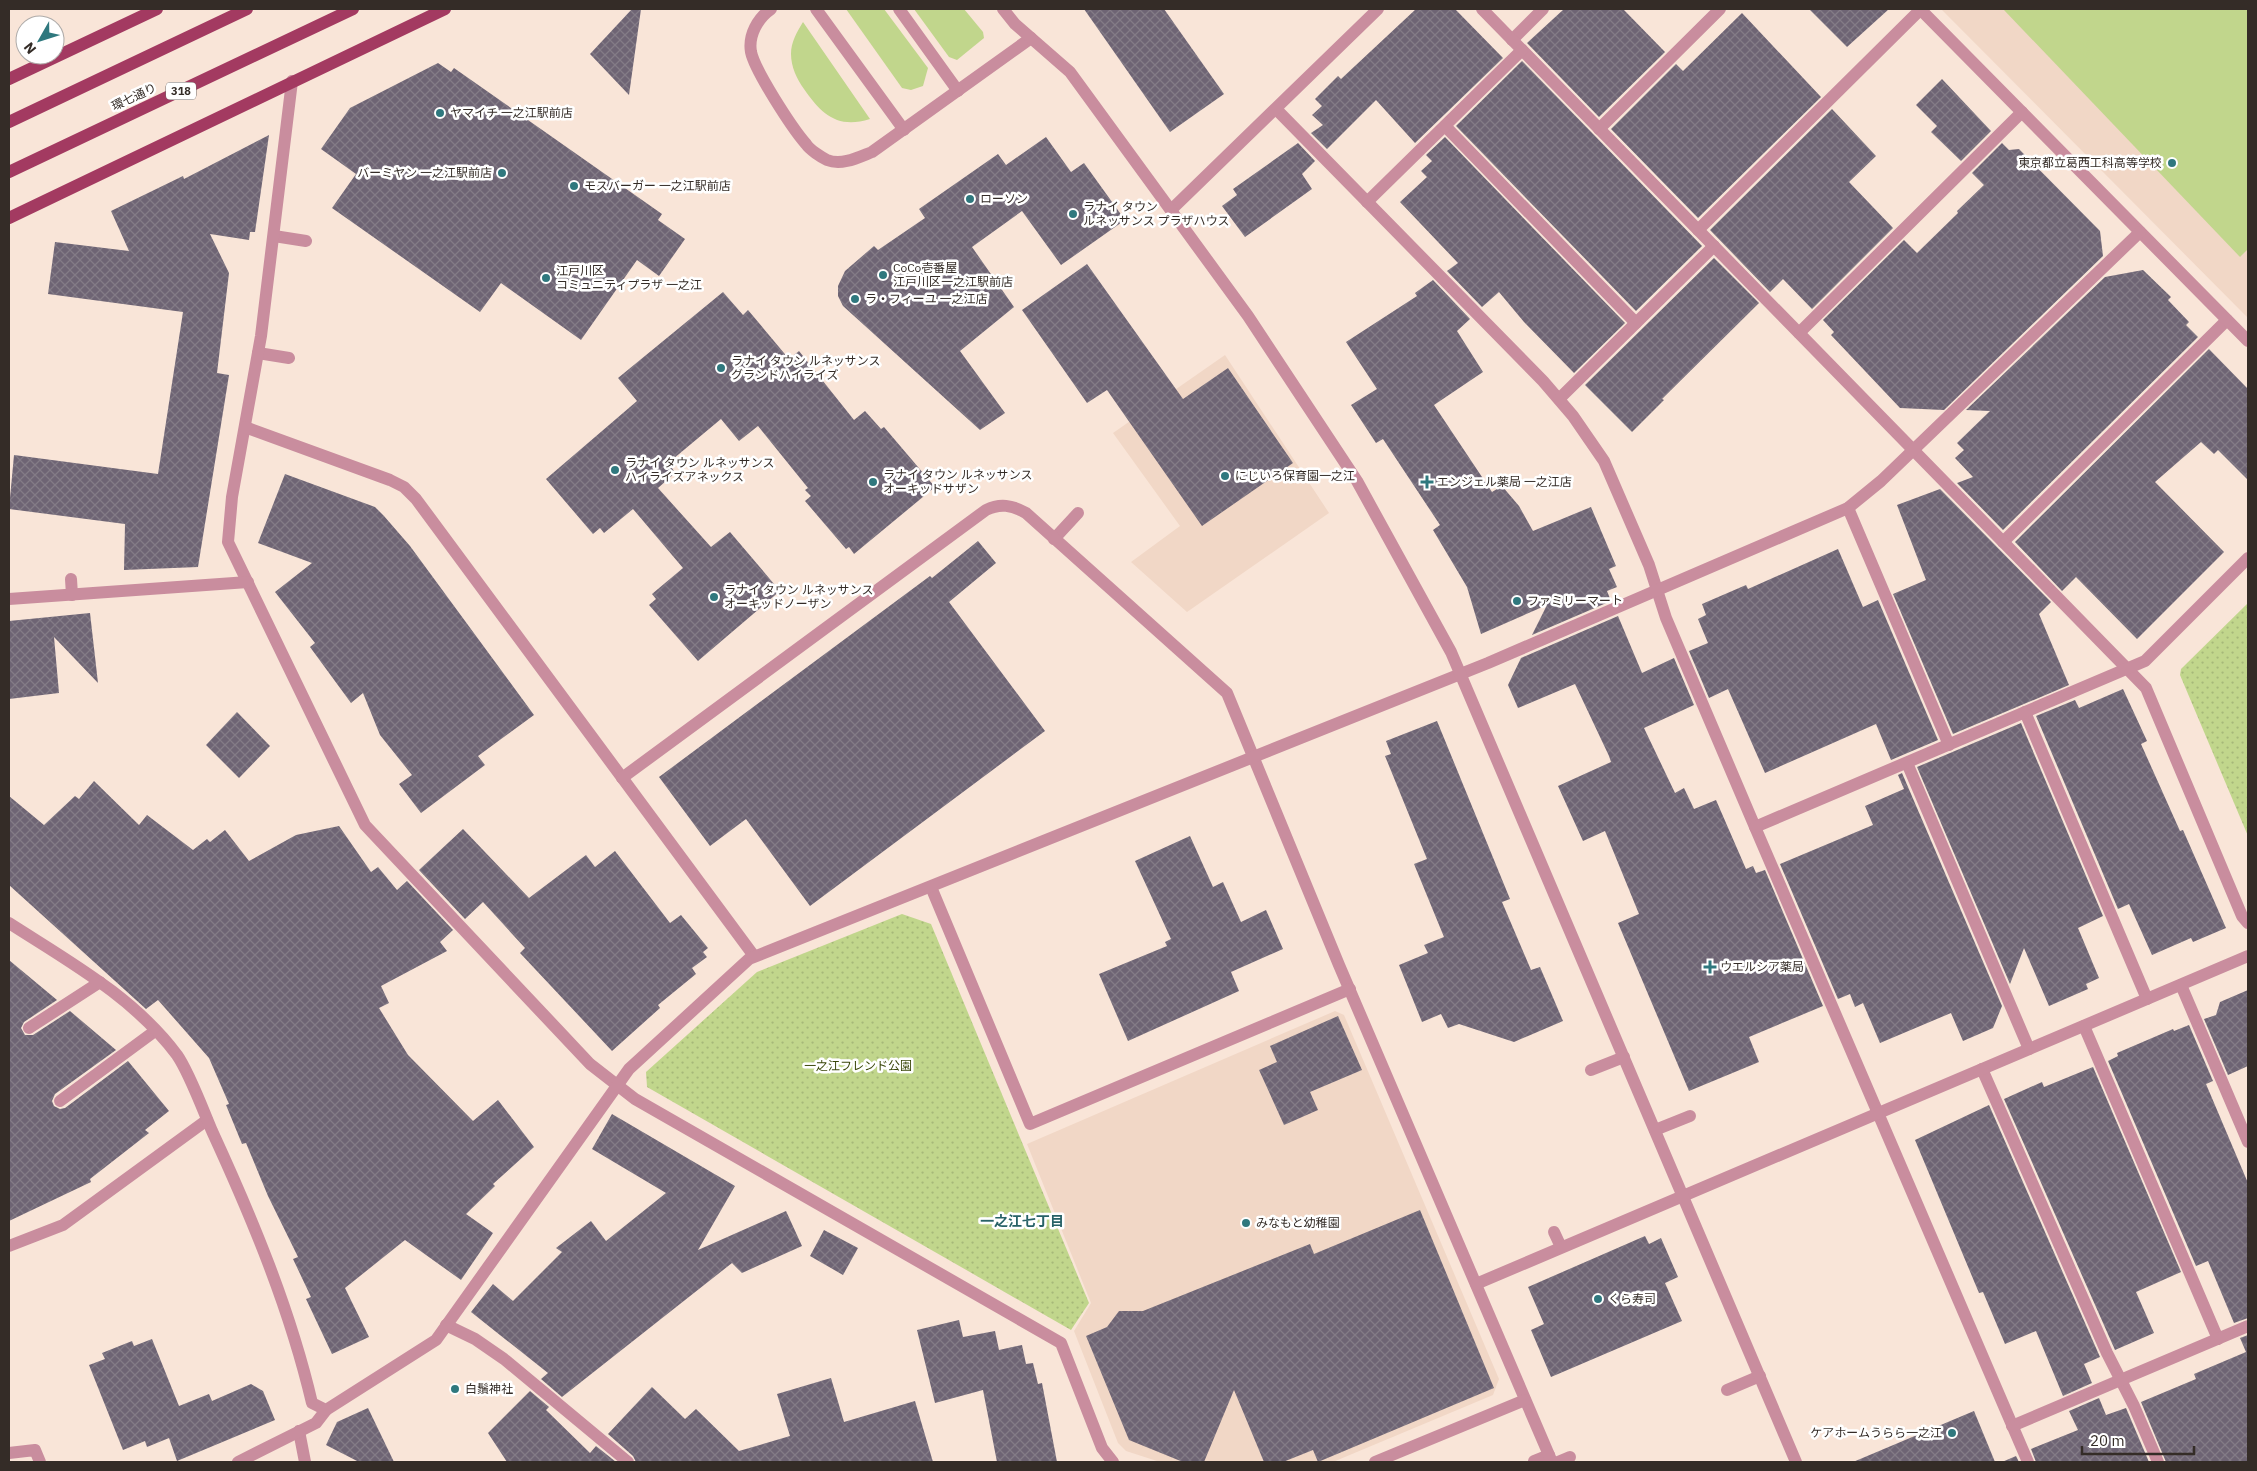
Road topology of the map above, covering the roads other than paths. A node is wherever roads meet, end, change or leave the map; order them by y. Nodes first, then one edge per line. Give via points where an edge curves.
1 (157, 9) edge
2 (247, 9) edge
3 (352, 9) edge
4 (445, 9) edge
5 (771, 9) edge
6 (816, 9) edge
7 (900, 9) edge
8 (1003, 9) edge
9 (1378, 9) edge
10 (1482, 9) edge
11 (1543, 9) edge
12 (1720, 9) edge
13 (1921, 9) edge
14 (1031, 38) junction
15 (1512, 40) junction
16 (1522, 50) junction
17 (9, 79) edge
18 (292, 81) junction
19 (958, 90) junction
20 (1276, 109) junction
21 (2022, 112) junction
22 (9, 122) edge
23 (1445, 126) junction
24 (1599, 129) junction
25 (904, 130) junction
26 (9, 172) edge
27 (1367, 202) junction
28 (1172, 210) junction
29 (9, 218) edge
30 (1698, 230) junction
31 (2140, 232) junction
32 (274, 236) junction
33 (306, 240) dead end
34 (1714, 246) junction
35 (2227, 320) junction
36 (1636, 323) junction
37 (1799, 333) junction
38 (2248, 341) edge
39 (258, 353) junction
40 (289, 358) dead end
41 (1558, 399) junction
42 (245, 427) junction
43 (1913, 450) junction
44 (1848, 508) junction
45 (1078, 513) dead end
46 (1054, 539) junction
47 (2003, 542) junction
48 (2248, 558) edge
49 (71, 579) dead end
50 (248, 582) junction
51 (1657, 591) junction
52 (72, 595) junction
53 (9, 600) edge
54 (2127, 668) junction
55 (1460, 675) junction
56 (2024, 712) junction
57 (1949, 745) junction
58 (1252, 757) junction
59 (1907, 763) junction
60 (622, 778) junction
61 (1755, 828) junction
62 (931, 887) junction
63 (9, 923) edge
64 (2248, 923) edge
65 (754, 956) junction
66 (2248, 956) edge
67 (100, 982) junction
68 (2181, 984) junction
69 (1350, 989) junction
70 (2147, 999) junction
71 (2084, 1026) junction
72 (29, 1028) dead end
73 (155, 1031) junction
74 (2029, 1049) junction
75 (1624, 1056) junction
76 (1982, 1069) junction
77 (1591, 1070) dead end
78 (617, 1086) junction
79 (60, 1101) dead end
80 (1877, 1113) junction
81 (1690, 1116) dead end
82 (207, 1120) junction
83 (1655, 1130) junction
84 (2248, 1142) edge
85 (1683, 1195) junction
86 (1554, 1232) dead end
87 (9, 1246) edge
88 (1561, 1247) junction
89 (1476, 1284) junction
90 (446, 1325) junction
91 (2248, 1326) edge
92 (2218, 1339) junction
93 (1760, 1376) junction
94 (2120, 1380) junction
95 (1727, 1390) dead end
96 (1525, 1400) junction
97 (326, 1410) junction
98 (2012, 1426) junction
99 (299, 1431) junction
100 (9, 1453) edge
101 (1557, 1459) edge
102 (1110, 1461) edge
103 (1534, 1461) dead end
104 (40, 1462) edge
105 (238, 1462) edge
106 (305, 1462) edge
107 (628, 1462) edge
108 (1375, 1462) edge
109 (1796, 1462) edge
110 (2028, 1462) edge
111 (2158, 1462) edge

1 - 17 main road
2 - 22 main road
3 - 26 main road, 環七通り / 318
4 - 18 main road
5 - 25 street via 762,15 754,28 751,50 757,70 806,146 828,160 846,161 872,152
6 - 25 street
7 - 19 street
8 - 14 street
9 - 20 street
10 - 15 street
11 - 15 street
12 - 24 street
13 - 21 street
13 - 30 street
14 - 19 street
14 - 28 street via 1070,72
15 - 16 street
16 - 23 street
16 - 24 street
18 - 29 main road
18 - 32 street
19 - 25 street
20 - 27 street
20 - 28 street
21 - 31 street
21 - 37 street
23 - 27 street
23 - 36 street
24 - 30 street
27 - 41 street
28 - 55 street via 1248,316 1357,481 1404,563
30 - 34 street
31 - 35 street
31 - 43 street
32 - 33 street
32 - 39 street
34 - 36 street
34 - 37 street
35 - 38 street
35 - 47 street
36 - 41 street
37 - 43 street
39 - 40 street
39 - 42 street
41 - 51 street via 1604,461
42 - 50 street via 232,497 228,542
42 - 60 street via 404,487
43 - 44 street
43 - 47 street
44 - 51 street
44 - 57 street
45 - 46 street
46 - 58 street via 1227,693
46 - 60 street via 1016,508 995,506 986,510
47 - 54 street
48 - 54 street via 2145,661
49 - 52 street
50 - 52 street
50 - 78 street via 365,825 590,1064
51 - 55 street
51 - 61 street
52 - 53 street
54 - 56 street
54 - 64 street via 2146,688 2242,916
55 - 58 street
55 - 75 street
56 - 57 street
56 - 70 street
57 - 59 street
58 - 62 street
58 - 69 street
59 - 61 street
59 - 74 street
60 - 65 street
61 - 80 street
62 - 65 street
62 - 69 street via 1030,1124
63 - 67 street
65 - 78 street via 629,1069
66 - 68 street
67 - 72 street
67 - 73 street
68 - 70 street
68 - 84 street
69 - 89 street
70 - 71 street
71 - 74 street
71 - 92 street
73 - 79 street
73 - 82 street via 178,1056
74 - 76 street
75 - 77 street
75 - 83 street
76 - 80 street
76 - 94 street
78 - 90 street
78 - 102 street via 643,1104 1060,1343
80 - 85 street
80 - 98 street
81 - 83 street
82 - 87 street via 63,1225
82 - 97 street via 255,1224 312,1403
83 - 85 street
85 - 88 street
85 - 93 street
86 - 88 street
88 - 89 street
89 - 96 street
90 - 97 street via 436,1340
90 - 107 street via 475,1339 504,1359
91 - 92 street
92 - 94 street
93 - 95 street
93 - 109 street
94 - 98 street
94 - 111 street
96 - 101 street
96 - 108 street
97 - 99 street via 316,1423
98 - 110 street
99 - 105 street
99 - 106 street
100 - 104 street via 35,1450
101 - 103 street

